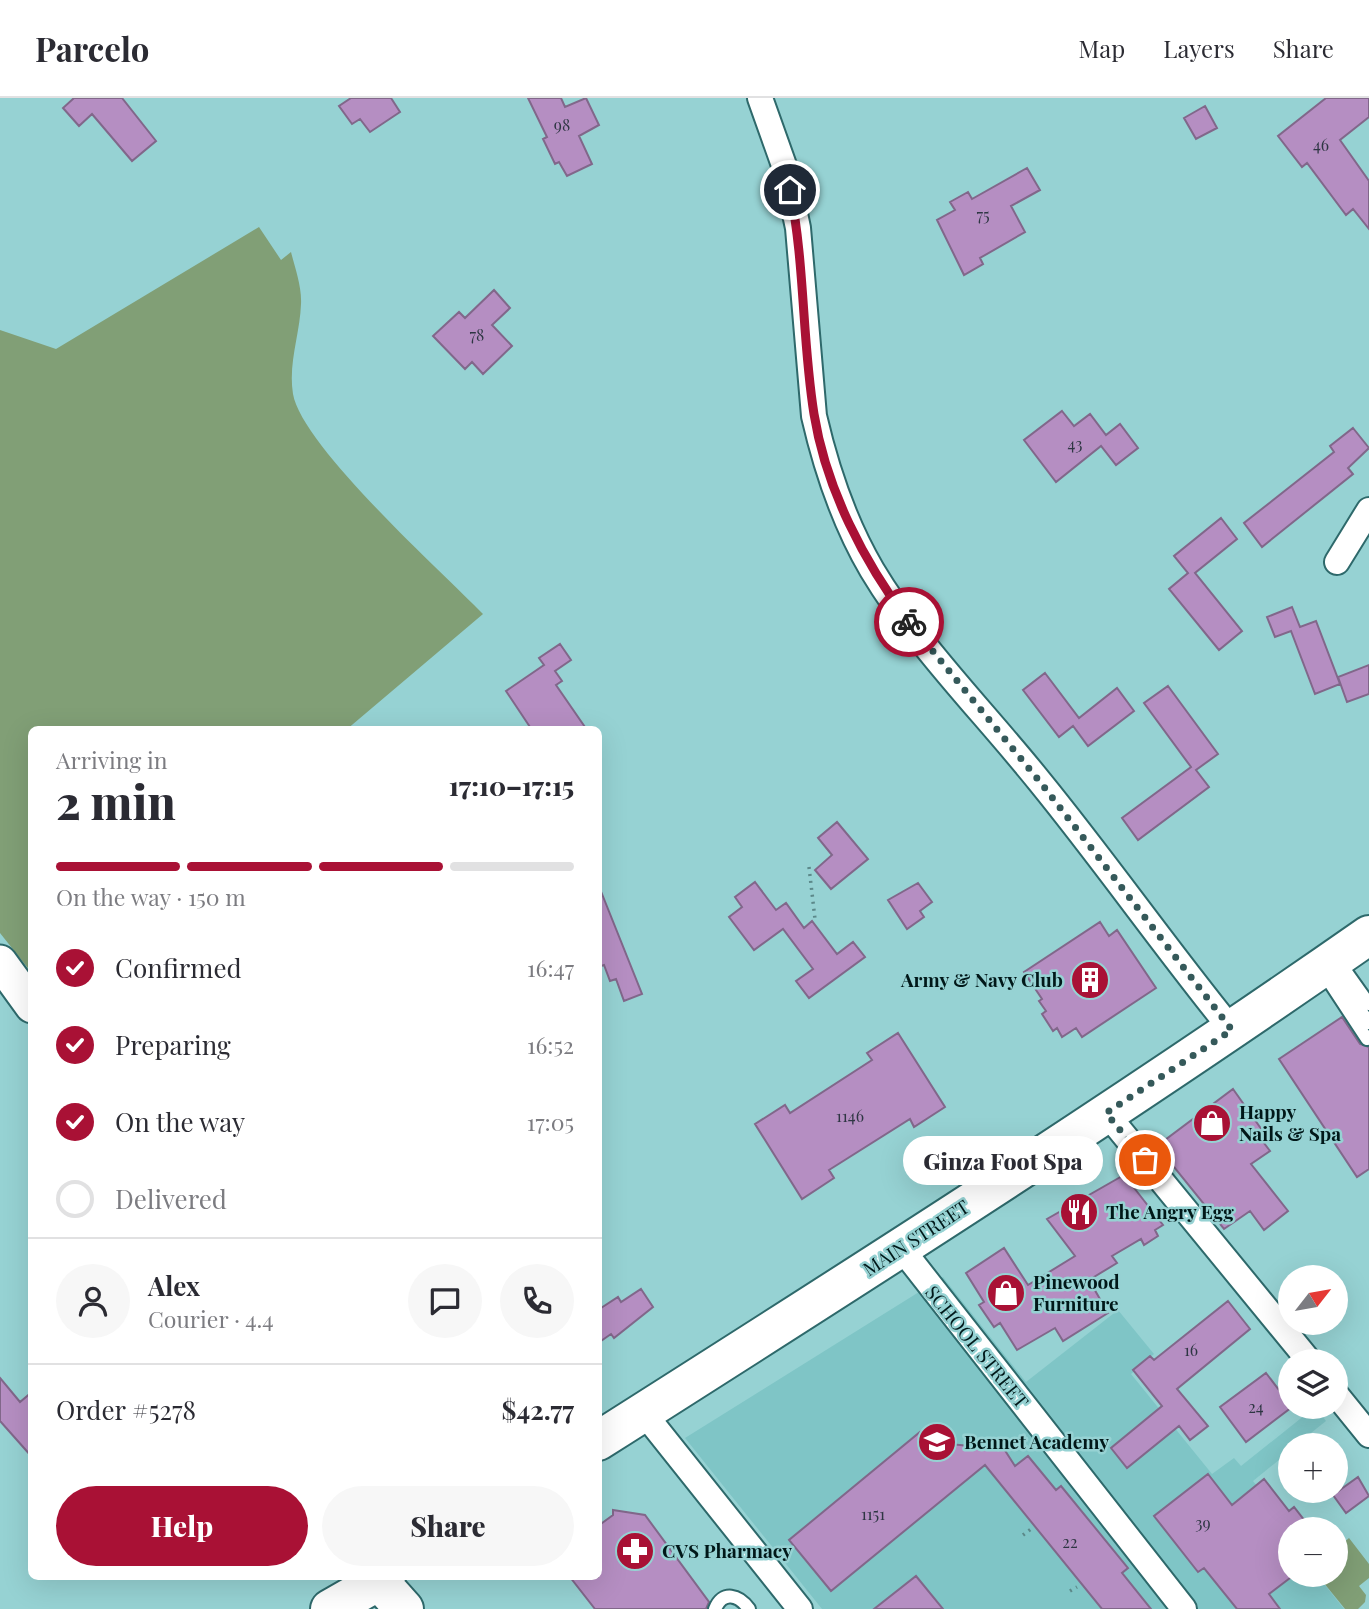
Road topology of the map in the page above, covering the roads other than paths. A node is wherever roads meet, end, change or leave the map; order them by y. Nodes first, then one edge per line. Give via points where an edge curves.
1 (760, 98) edge
2 (1369, 510) edge
3 (1336, 562) dead end
4 (1369, 935) edge
5 (0, 962) edge
6 (1329, 963) junction
7 (28, 1000) edge
8 (1369, 1004) edge
9 (1369, 1023) edge
10 (1232, 1030) junction
11 (1367, 1039) dead end
12 (1106, 1113) junction
13 (901, 1248) junction
14 (1299, 1349) edge
15 (1348, 1409) edge
16 (643, 1412) junction
17 (1369, 1434) edge
18 (602, 1438) edge
19 (386, 1586) edge
20 (330, 1609) edge
21 (715, 1609) edge
22 (749, 1609) edge
23 (800, 1609) edge
24 (1184, 1609) edge

1 - 10 street via 786,171 798,228 814,416 821,446 871,568 914,630 1041,783
2 - 3 street
4 - 6 main road, MAIN STREET
5 - 7 main road
6 - 8 lane
6 - 9 lane
6 - 10 main road, MAIN STREET
6 - 11 lane
10 - 12 main road, MAIN STREET
12 - 13 main road, MAIN STREET
12 - 14 street
13 - 16 main road, MAIN STREET
13 - 24 street, SCHOOL STREET
15 - 17 street
16 - 18 main road, MAIN STREET
16 - 23 street
19 - 20 main road
21 - 22 lane via 719,1600 730,1595 740,1598

